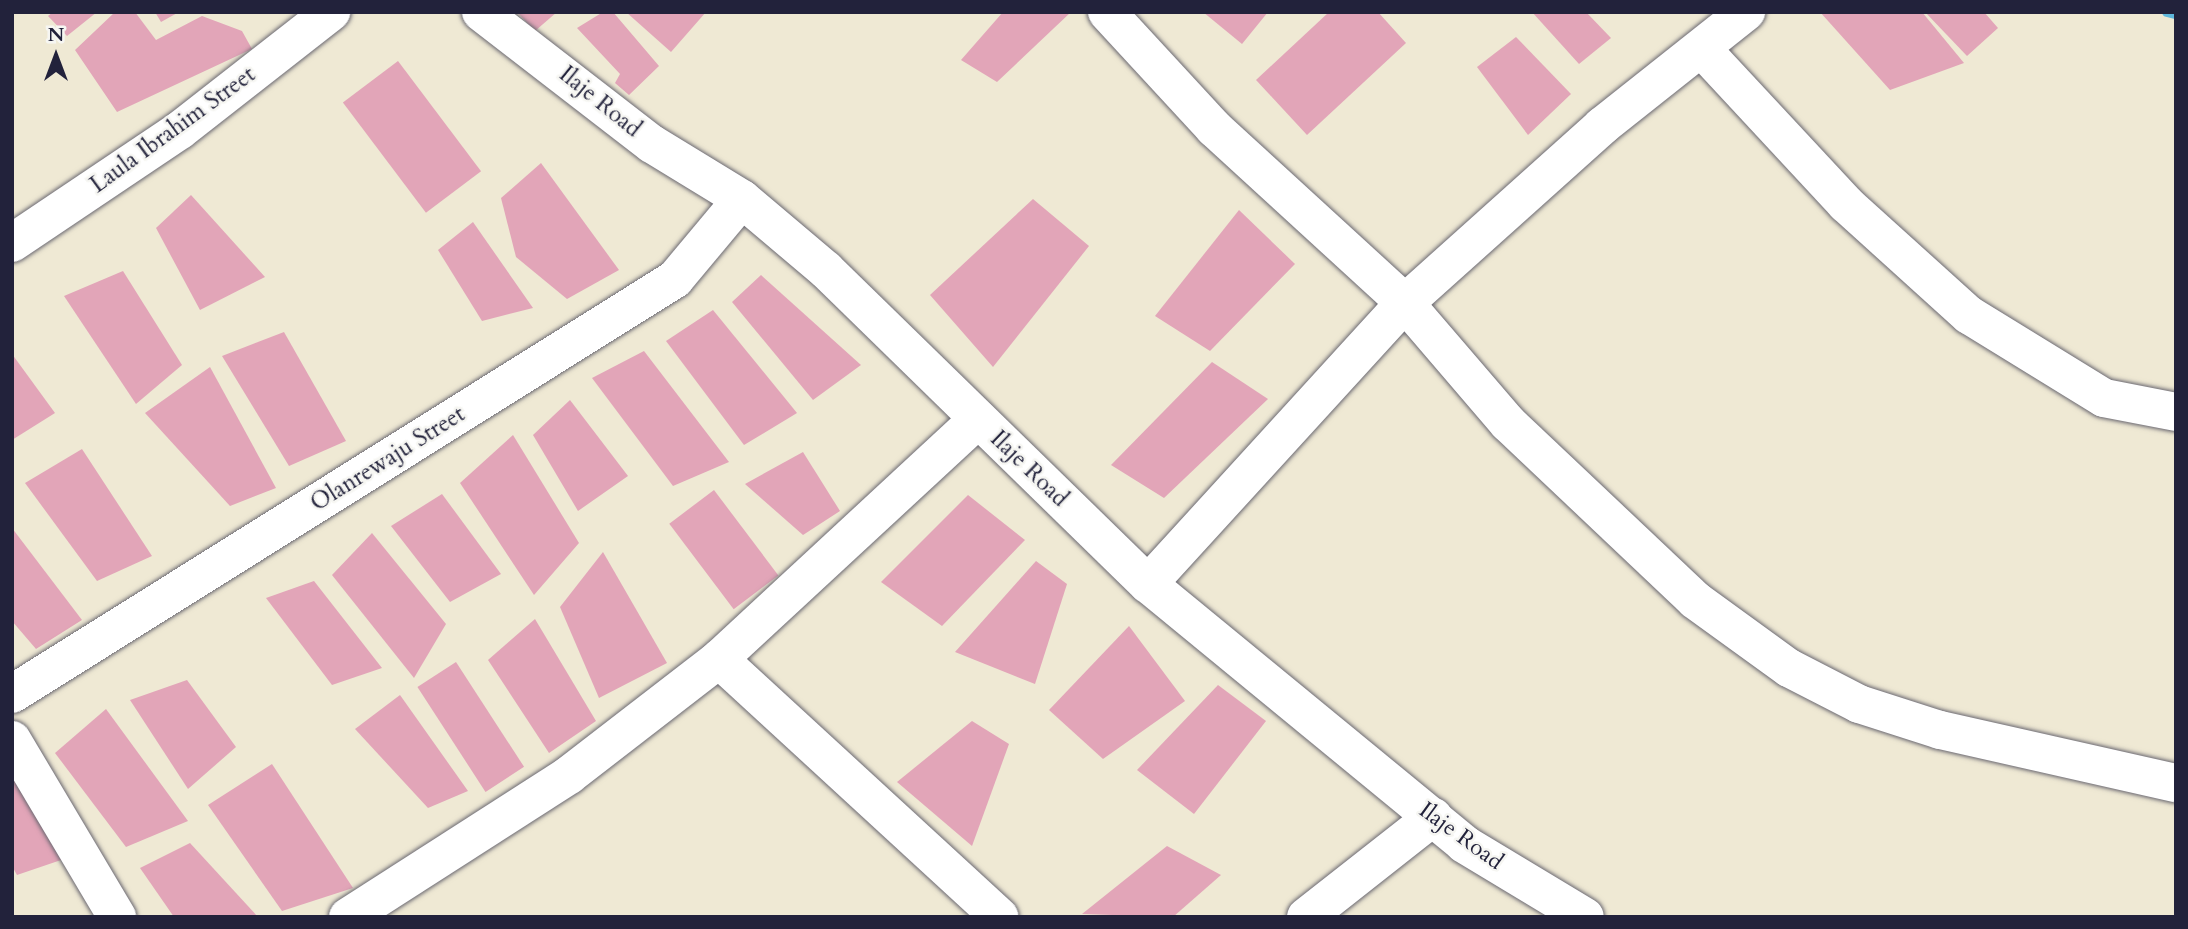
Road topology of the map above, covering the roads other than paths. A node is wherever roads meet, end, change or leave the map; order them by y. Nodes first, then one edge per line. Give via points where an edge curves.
1 (331, 12) edge
2 (481, 12) edge
3 (1107, 12) edge
4 (1735, 15) edge
5 (1703, 50) junction
6 (743, 199) junction
7 (12, 243) edge
8 (1405, 303) junction
9 (2176, 412) edge
10 (978, 419) junction
11 (1148, 584) junction
12 (719, 659) junction
13 (12, 694) edge
14 (12, 740) edge
15 (2176, 783) edge
16 (1433, 817) junction
17 (117, 917) edge
18 (348, 917) edge
19 (1000, 917) edge
20 (1306, 917) edge
21 (1585, 917) edge

1 - 7 street, Laula Ibrahim Street via 180,130
2 - 6 street, Ilaje Road via 652,144
3 - 8 street via 1214,128
4 - 5 street
5 - 8 street via 1602,126
5 - 9 street via 1846,204 1969,315 2104,398
6 - 10 street, Ilaje Road via 826,270
6 - 13 street, Olanrewaju Street via 675,279
8 - 11 street
8 - 15 street via 1508,423 1695,600 1788,668 1859,704 1940,730
10 - 11 street, Ilaje Road
10 - 12 street
11 - 16 street, Ilaje Road
12 - 18 street via 569,775
12 - 19 street
14 - 17 street
16 - 20 street
16 - 21 street, Ilaje Road via 1464,844

